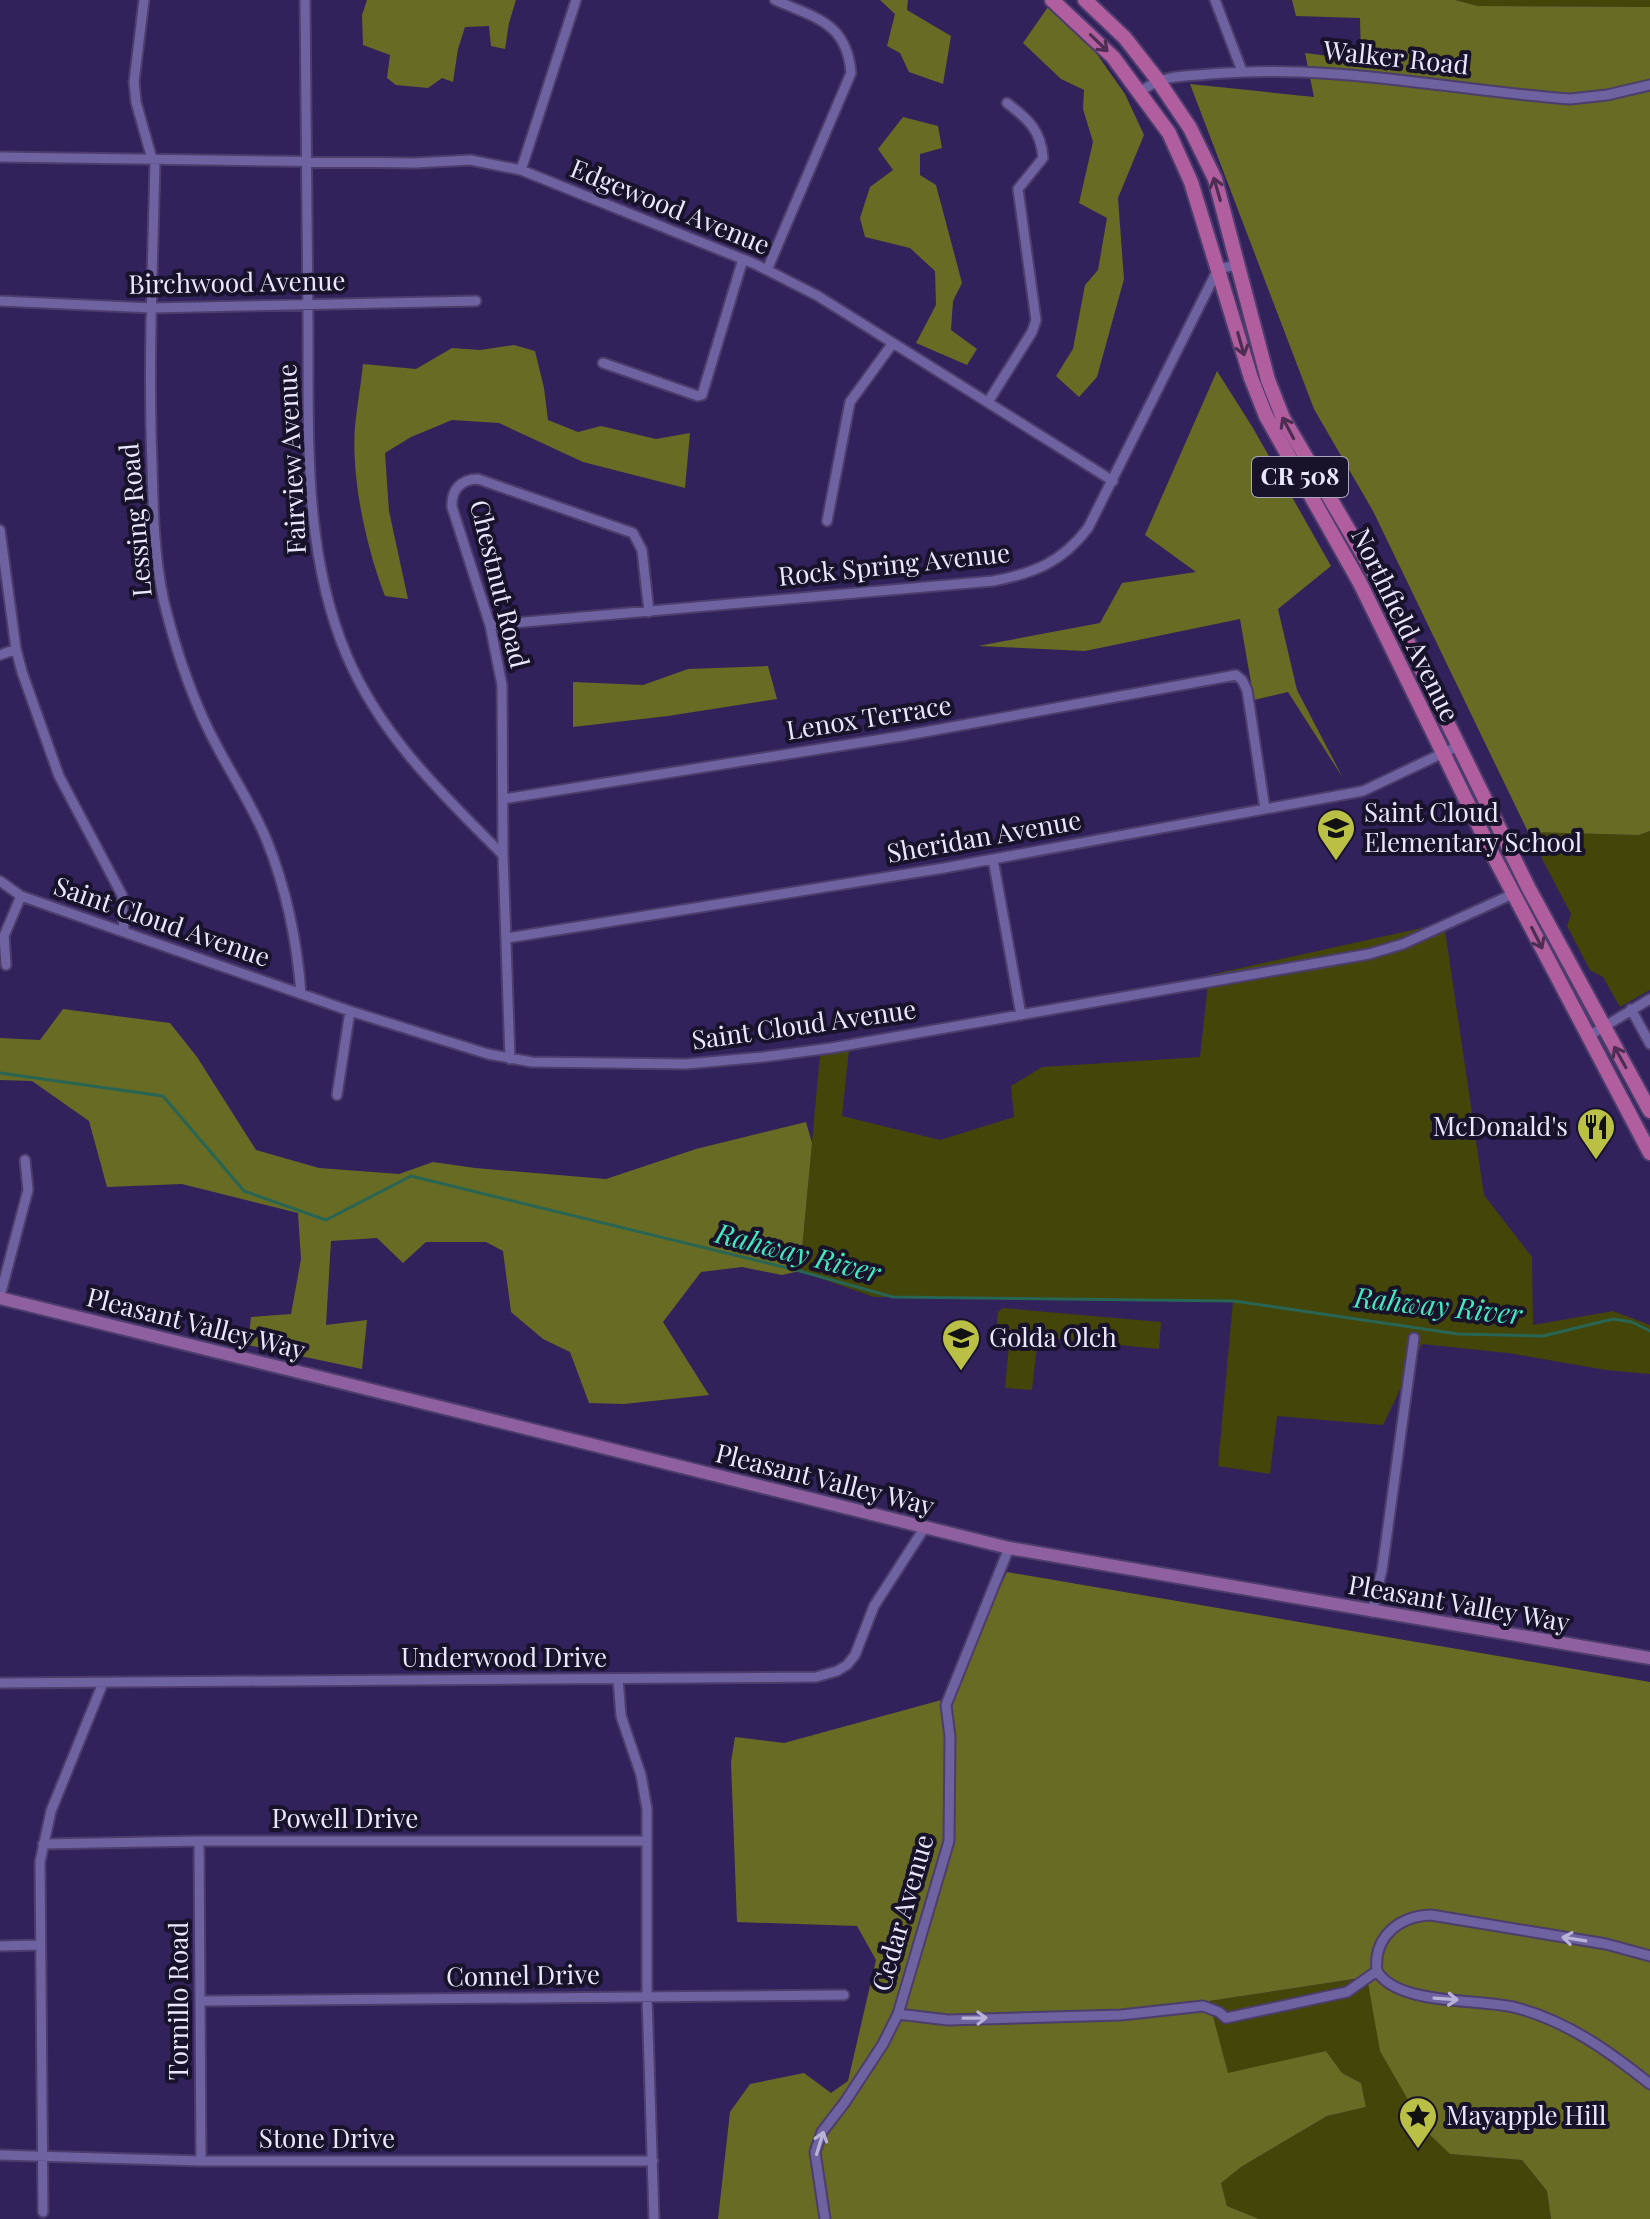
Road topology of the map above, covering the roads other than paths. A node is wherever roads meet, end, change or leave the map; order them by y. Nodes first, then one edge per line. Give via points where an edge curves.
1 (144, 0) edge
2 (305, 0) edge
3 (576, 0) edge
4 (775, 0) edge
5 (1052, 0) edge
6 (1085, 0) edge
7 (1215, 0) edge
8 (1242, 71) junction
9 (1157, 79) junction
10 (1650, 85) edge
11 (1140, 92) junction
12 (1007, 103) dead end
13 (0, 157) edge
14 (154, 159) junction
15 (307, 162) junction
16 (521, 170) junction
17 (743, 259) junction
18 (1237, 265) junction
19 (1218, 269) junction
20 (767, 270) junction
21 (1228, 299) junction
22 (0, 301) edge
23 (476, 301) dead end
24 (308, 304) junction
25 (152, 308) junction
26 (1200, 308) junction
27 (893, 343) junction
28 (603, 363) dead end
29 (988, 402) junction
30 (1113, 481) junction
31 (827, 521) dead end
32 (0, 530) edge
33 (649, 612) junction
34 (490, 625) junction
35 (16, 649) junction
36 (0, 655) edge
37 (1458, 746) junction
38 (1443, 754) junction
39 (503, 799) junction
40 (1265, 809) junction
41 (503, 855) junction
42 (993, 859) junction
43 (0, 881) edge
44 (1528, 887) junction
45 (1514, 894) junction
46 (21, 896) junction
47 (124, 931) junction
48 (507, 938) junction
49 (6, 965) dead end
50 (301, 994) junction
51 (1650, 999) edge
52 (1631, 1009) junction
53 (350, 1011) junction
54 (1021, 1015) junction
55 (1603, 1026) junction
56 (1587, 1037) junction
57 (1650, 1044) edge
58 (510, 1059) junction
59 (337, 1095) dead end
60 (1650, 1111) edge
61 (1650, 1153) edge
62 (25, 1160) dead end
63 (0, 1297) edge
64 (1414, 1338) dead end
65 (925, 1527) junction
66 (1009, 1548) junction
67 (1372, 1612) junction
68 (1650, 1658) edge
69 (618, 1679) junction
70 (0, 1683) edge
71 (103, 1683) junction
72 (199, 1841) junction
73 (647, 1841) junction
74 (43, 1844) junction
75 (40, 1945) junction
76 (0, 1946) edge
77 (1650, 1956) edge
78 (1373, 1974) junction
79 (844, 1995) dead end
80 (647, 1997) junction
81 (202, 2001) junction
82 (898, 2014) junction
83 (1650, 2084) edge
84 (0, 2155) edge
85 (42, 2156) junction
86 (201, 2161) junction
87 (653, 2161) junction
88 (43, 2212) dead end
89 (654, 2219) edge
90 (825, 2219) edge

1 - 14 street, Lessing Road via 134,82
2 - 15 street, Fairview Avenue
3 - 16 street
4 - 20 street via 834,28 845,44 851,73
5 -> 11 main road, Northfield Avenue / CR 508 via 1113,57
6 - 9 main road, Northfield Avenue / CR 508
7 - 8 street
8 - 9 street, Walker Road
8 - 10 street, Walker Road via 1343,73 1570,99
9 - 11 street
18 -> 9 main road, Northfield Avenue / CR 508 via 1215,179
11 - 19 main road, Northfield Avenue / CR 508 via 1169,133 1191,182
12 - 29 street via 1036,127 1042,147 1043,158 1018,189 1036,320
13 - 14 street, Edgewood Avenue
14 - 15 street, Edgewood Avenue
14 - 25 street, Lessing Road
15 - 16 street, Edgewood Avenue via 470,160
15 - 24 street, Fairview Avenue
16 - 17 street, Edgewood Avenue
17 - 20 street, Edgewood Avenue
17 - 28 street via 702,395
18 - 19 street
37 -> 18 main road, Northfield Avenue / CR 508 via 1368,562 1283,418
19 - 21 main road, Northfield Avenue / CR 508
19 - 26 street, Rock Spring Avenue
20 - 27 street, Edgewood Avenue
21 - 26 street via 1212,299
21 -> 38 main road, Northfield Avenue / CR 508 via 1266,416 1360,583
22 - 25 street, Birchwood Avenue
23 - 24 street, Birchwood Avenue
24 - 25 street, Birchwood Avenue
24 - 41 street, Fairview Avenue via 312,509 319,562 347,656 400,746
25 - 50 street, Lessing Road via 154,523 164,602 203,718 268,843 291,914
26 - 30 street, Rock Spring Avenue
27 - 29 street, Edgewood Avenue
27 - 31 street via 850,402
29 - 30 street, Edgewood Avenue
30 - 33 street, Rock Spring Avenue via 1088,528 1064,556 1019,576
32 - 35 street
33 - 34 street, Rock Spring Avenue
33 - 34 street, Chestnut Road via 642,550 633,533 471,479 458,486 452,507
34 - 39 street, Chestnut Road via 502,685
35 - 36 street
35 - 47 street via 59,776 122,895
37 - 38 street, Sheridan Avenue
37 - 44 main road, Northfield Avenue / CR 508
38 - 40 street, Sheridan Avenue via 1363,791
38 - 45 main road, Northfield Avenue / CR 508
39 - 40 street, Lenox Terrace via 902,736 1230,675 1241,679 1247,690
39 - 41 street, Chestnut Road
40 - 42 street, Sheridan Avenue
41 - 48 street, Chestnut Road
42 - 48 street, Sheridan Avenue
42 - 54 street
43 - 46 street, Saint Cloud Avenue
44 - 45 street, Saint Cloud Avenue
44 - 55 main road, Northfield Avenue / CR 508
45 - 54 street, Saint Cloud Avenue via 1369,954
45 -> 56 main road, Northfield Avenue / CR 508
46 - 47 street, Saint Cloud Avenue
46 - 49 street via 4,936
47 - 50 street, Saint Cloud Avenue
48 - 58 street, Chestnut Road
50 - 53 street, Saint Cloud Avenue
51 - 52 street
52 - 55 street
52 - 57 street
53 - 58 street, Saint Cloud Avenue
53 - 59 street
54 - 58 street, Saint Cloud Avenue via 831,1048 686,1064
55 - 56 street
60 -> 55 main road, Northfield Avenue / CR 508
56 - 61 main road, Northfield Avenue / CR 508
62 - 63 street via 28,1190
63 - 65 main road, Pleasant Valley Way
64 - 67 street
65 - 66 main road, Pleasant Valley Way
65 - 69 street, Underwood Drive via 874,1606 855,1655 837,1671 816,1677
66 - 67 main road, Pleasant Valley Way
66 - 82 street, Cedar Avenue via 946,1705 949,1841
67 - 68 main road, Pleasant Valley Way
69 - 71 street, Underwood Drive
69 - 73 street via 621,1716 645,1790
70 - 71 street, Underwood Drive
71 - 74 street via 51,1811
72 - 73 street, Powell Drive
72 - 74 street, Powell Drive
72 - 81 street, Tornillo Road
73 - 80 street
74 - 75 street
75 - 76 street
75 - 85 street
77 -> 78 street via 1606,1944 1417,1915 1394,1925 1385,1937
82 -> 78 street, Cedar Avenue via 948,2020 1121,2015 1203,2006 1226,2018 1347,1992
78 -> 83 street via 1414,1996 1517,2008 1555,2021
79 - 80 street, Connel Drive
80 - 81 street, Connel Drive
80 - 87 street
81 - 86 street, Tornillo Road
90 -> 82 street, Cedar Avenue via 815,2152 822,2132
84 - 85 street, Stone Drive
85 - 86 street, Stone Drive
85 - 88 street
86 - 87 street, Stone Drive
87 - 89 street

